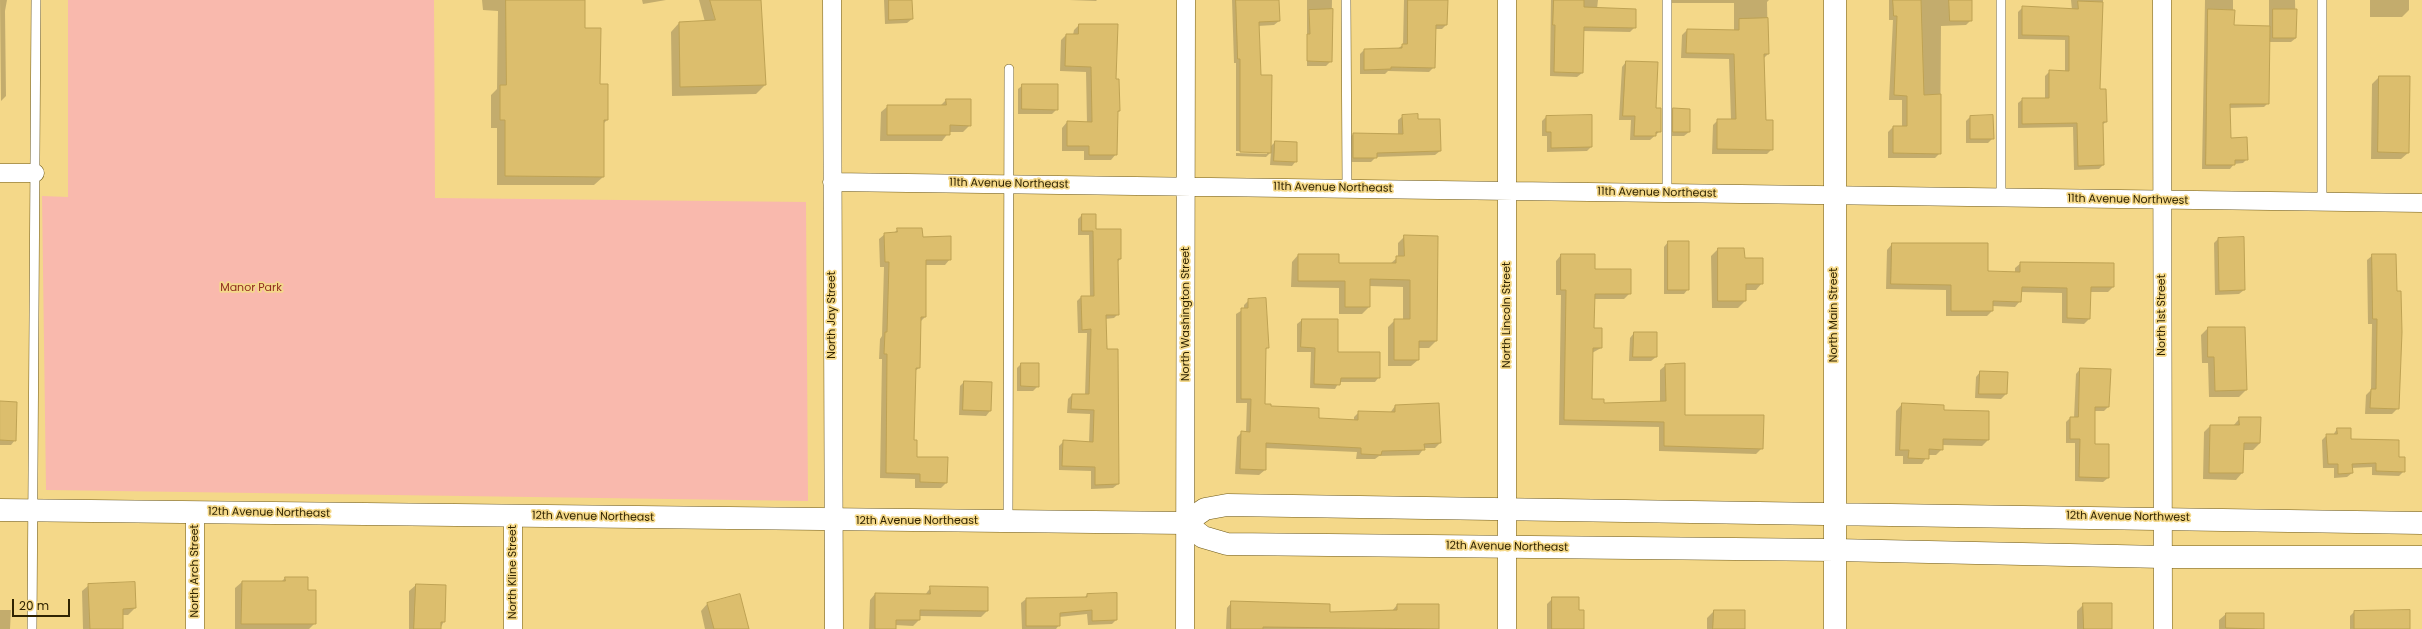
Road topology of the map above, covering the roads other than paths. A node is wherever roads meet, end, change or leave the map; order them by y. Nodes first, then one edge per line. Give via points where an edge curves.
1 (36, 0) edge
2 (832, 0) edge
3 (1186, 0) edge
4 (1346, 0) edge
5 (1507, 0) edge
6 (1667, 0) edge
7 (1835, 0) edge
8 (2001, 0) edge
9 (2162, 0) edge
10 (2322, 0) edge
11 (1009, 69) dead end
12 (0, 173) edge
13 (35, 173) junction
14 (832, 182) junction
15 (1008, 184) junction
16 (1186, 187) junction
17 (1347, 188) junction
18 (1507, 191) junction
19 (1667, 193) junction
20 (1834, 196) junction
21 (2001, 198) junction
22 (2162, 200) junction
23 (2322, 201) junction
24 (2422, 203) edge
25 (1507, 509) junction
26 (0, 510) edge
27 (32, 511) junction
28 (195, 512) junction
29 (1834, 513) junction
30 (513, 515) junction
31 (2163, 518) junction
32 (834, 520) junction
33 (1008, 522) junction
34 (1185, 523) junction
35 (2422, 523) edge
36 (1507, 547) junction
37 (1835, 550) junction
38 (2163, 557) junction
39 (2422, 557) edge
40 (32, 629) edge
41 (195, 629) edge
42 (513, 629) edge
43 (834, 629) edge
44 (1185, 629) edge
45 (1507, 629) edge
46 (1835, 629) edge
47 (2163, 629) edge

1 - 13 lane
2 - 14 street, North Jay Street
3 - 16 street, North Washington Street
4 - 17 lane
5 - 18 street, North Lincoln Street
6 - 19 lane
7 - 20 street, North Main Street
8 - 21 lane
9 - 22 street, North 1st Street
10 - 23 lane
11 - 15 lane
12 - 13 street
13 - 27 lane
14 - 15 street, 11th Avenue Northeast
14 - 32 street, North Jay Street
15 - 16 street, 11th Avenue Northeast
15 - 33 lane
16 - 17 street, 11th Avenue Northeast
16 - 34 street, North Washington Street
17 - 18 street, 11th Avenue Northeast
18 - 19 street, 11th Avenue Northeast
18 - 25 street, North Lincoln Street
19 - 20 street, 11th Avenue Northeast
20 - 21 street, 11th Avenue Northwest
20 - 29 street, North Main Street
21 - 22 street, 11th Avenue Northwest
22 - 23 street, 11th Avenue Northwest
22 - 31 street, North 1st Street
23 - 24 street, 11th Avenue Northwest
25 - 29 street
25 - 34 street via 1227,505 1205,509
25 - 36 street, North Lincoln Street
26 - 27 street, 12th Avenue Northeast
27 - 28 street, 12th Avenue Northeast
27 - 40 lane
28 - 30 street, 12th Avenue Northeast
28 - 41 street, North Arch Street
29 - 31 street, 12th Avenue Northwest
29 - 37 street, North Main Street
30 - 32 street, 12th Avenue Northeast
30 - 42 street, North Kline Street
31 - 35 street, 12th Avenue Northwest
31 - 38 street, North 1st Street
32 - 33 street, 12th Avenue Northeast
32 - 43 street, North Jay Street
33 - 34 street, 12th Avenue Northeast
34 - 36 street, 12th Avenue Northeast via 1203,537 1227,544
34 - 44 street, North Washington Street
36 - 37 street, 12th Avenue Northeast
36 - 45 street, North Lincoln Street
37 - 38 street
37 - 46 street, North Main Street
38 - 39 street
38 - 47 street, North 1st Street

